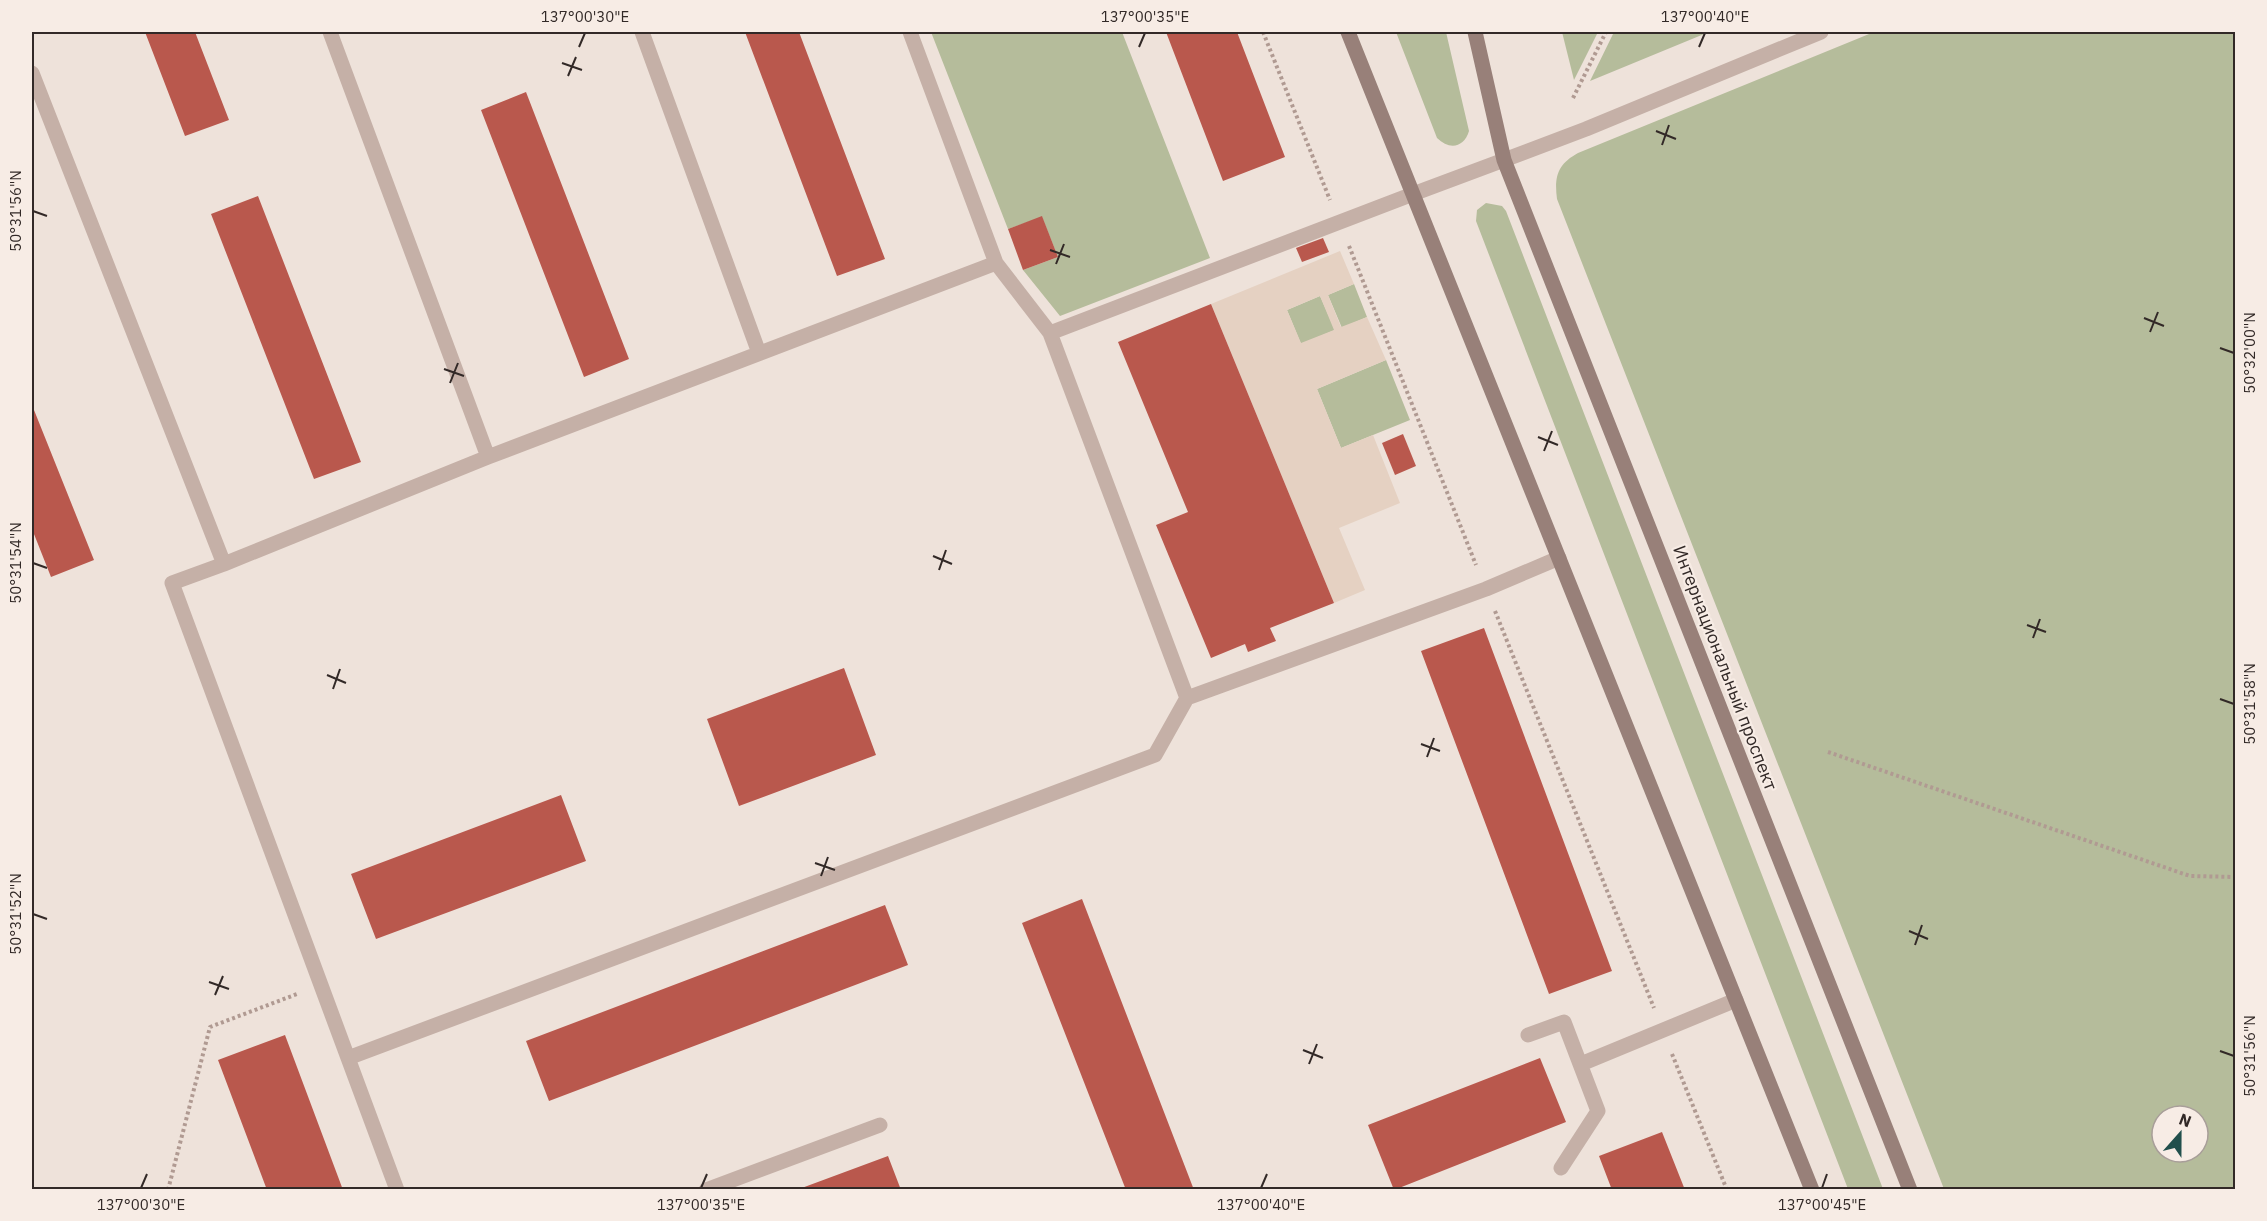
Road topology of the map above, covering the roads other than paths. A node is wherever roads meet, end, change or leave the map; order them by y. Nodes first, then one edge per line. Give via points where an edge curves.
1 (330, 32) edge
2 (642, 32) edge
3 (910, 32) edge
4 (1348, 32) edge
5 (1475, 32) edge
6 (1821, 32) edge
7 (32, 73) edge
8 (1504, 160) junction
9 (1413, 194) junction
10 (996, 262) junction
11 (1050, 333) junction
12 (759, 352) junction
13 (488, 457) junction
14 (1559, 558) junction
15 (224, 564) junction
16 (1187, 698) junction
17 (1736, 1000) junction
18 (1528, 1035) dead end
19 (348, 1059) junction
20 (1581, 1064) junction
21 (880, 1125) dead end
22 (1560, 1168) dead end
23 (397, 1190) edge
24 (706, 1190) edge
25 (1812, 1190) edge
26 (1910, 1190) edge

1 - 13 street
2 - 12 street
3 - 10 street
4 - 9 main road
5 - 8 main road, Интернациональный проспект
6 - 8 street
7 - 15 street
8 - 9 street
8 - 26 main road, Интернациональный проспект
9 - 11 street
9 - 14 main road
10 - 11 street
10 - 12 street
11 - 16 street
12 - 13 street
13 - 15 street
14 - 16 street via 1486,589
14 - 17 main road
15 - 19 street via 172,583
16 - 19 street via 1155,754
17 - 20 street
17 - 25 main road
18 - 20 street via 1564,1022
19 - 23 street
20 - 22 street via 1598,1111
21 - 24 street

